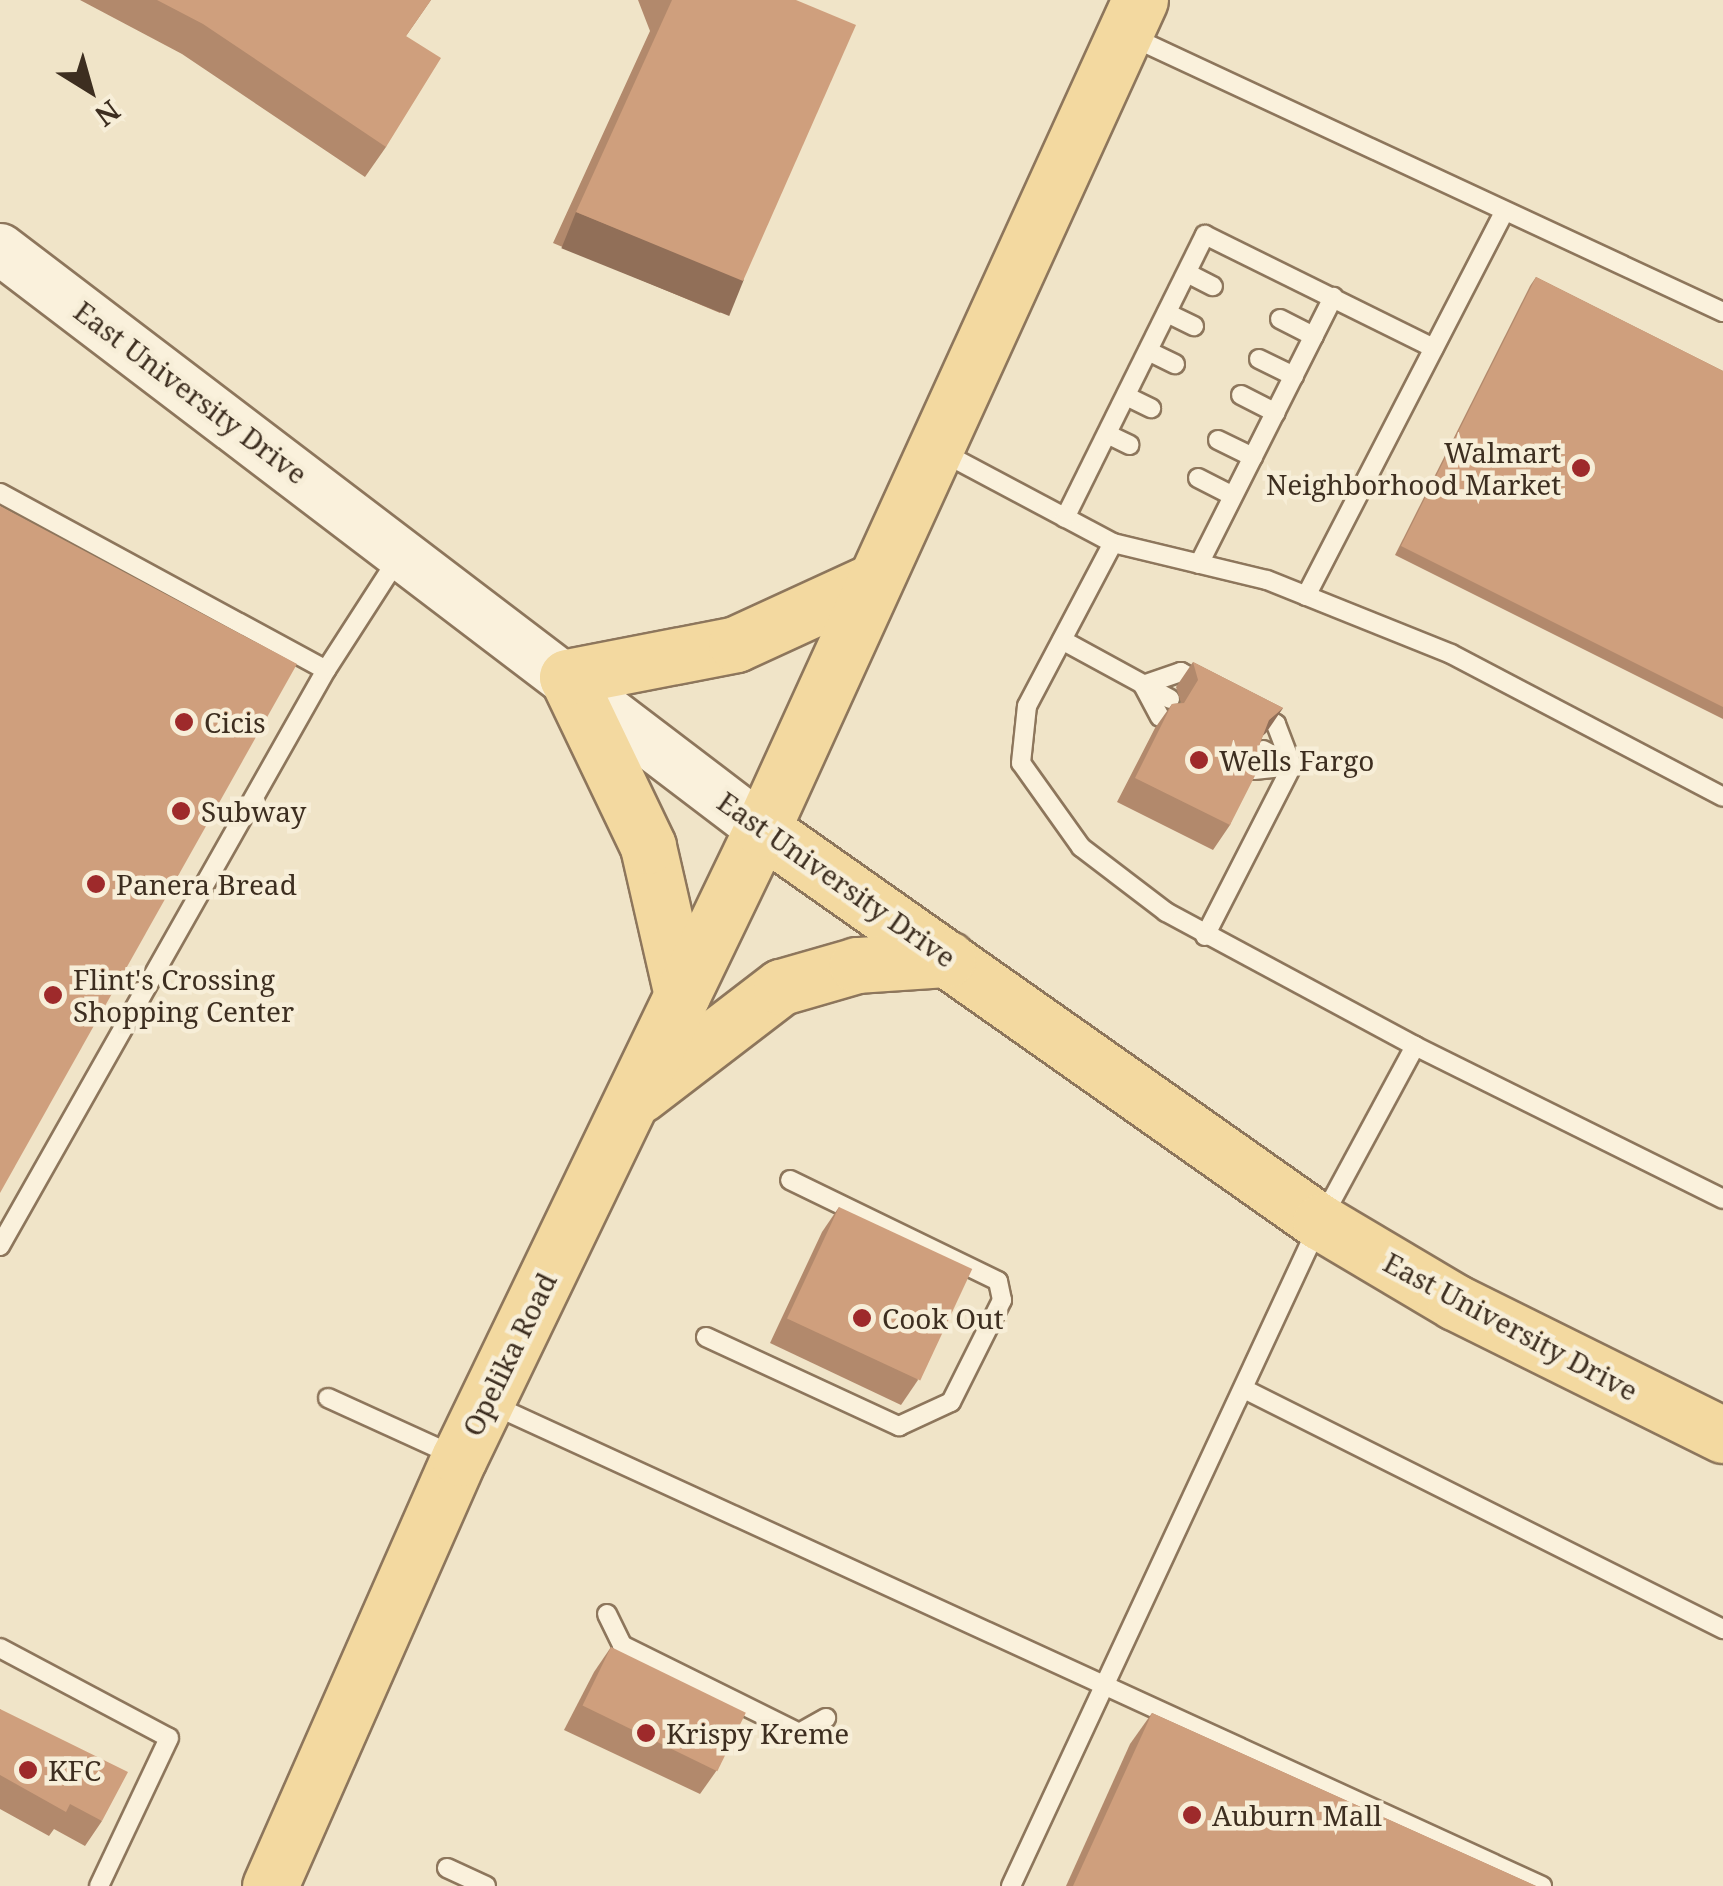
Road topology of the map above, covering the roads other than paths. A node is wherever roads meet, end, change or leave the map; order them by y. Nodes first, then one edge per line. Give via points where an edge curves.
1 (1133, 17) edge
2 (1505, 211) junction
3 (0, 248) edge
4 (1187, 273) junction
5 (1213, 286) dead end
6 (1333, 297) junction
7 (1723, 312) edge
8 (1167, 313) junction
9 (1280, 318) dead end
10 (1194, 326) dead end
11 (1314, 336) junction
12 (1434, 348) junction
13 (1148, 351) junction
14 (1259, 358) dead end
15 (1175, 364) dead end
16 (1294, 376) junction
17 (1126, 396) junction
18 (1241, 396) dead end
19 (1151, 408) dead end
20 (1276, 413) junction
21 (1106, 434) junction
22 (1218, 440) dead end
23 (1130, 445) dead end
24 (935, 448) junction
25 (1253, 457) junction
26 (1198, 478) dead end
27 (0, 493) edge
28 (1234, 496) junction
29 (1065, 518) junction
30 (1113, 543) junction
31 (403, 551) junction
32 (1199, 564) junction
33 (873, 581) junction
34 (1306, 596) junction
35 (1062, 640) junction
36 (326, 670) junction
37 (567, 677) junction
38 (1144, 685) junction
39 (1170, 699) dead end
40 (1160, 717) edge
41 (1263, 750) edge
42 (1292, 766) junction
43 (1254, 770) edge
44 (1723, 797) edge
45 (762, 829) junction
46 (1205, 936) junction
47 (948, 959) junction
48 (682, 995) junction
49 (1415, 1046) junction
50 (630, 1103) junction
51 (790, 1180) dead end
52 (1723, 1199) edge
53 (1320, 1222) junction
54 (0, 1246) edge
55 (706, 1337) dead end
56 (1246, 1390) junction
57 (328, 1398) dead end
58 (486, 1402) junction
59 (1723, 1435) edge
60 (459, 1458) junction
61 (607, 1614) dead end
62 (1723, 1628) edge
63 (0, 1648) edge
64 (1106, 1683) junction
65 (826, 1718) dead end
66 (447, 1868) dead end
67 (98, 1886) edge
68 (270, 1886) edge
69 (486, 1886) edge
70 (1011, 1886) edge
71 (1542, 1886) edge

1 - 2 lane
1 - 24 main road, Opelika Road
2 - 7 lane
2 - 12 lane
3 - 31 main road, East University Drive
4 - 5 lane
4 - 6 lane via 1206,236
4 - 8 lane
6 - 11 lane
6 - 12 lane
8 - 10 lane
8 - 13 lane
9 - 11 lane
11 - 16 lane
12 - 34 lane
13 - 15 lane
13 - 17 lane
14 - 16 lane
16 - 20 lane
17 - 19 lane
17 - 21 lane
18 - 20 lane
20 - 25 lane
21 - 23 lane
21 - 29 lane
22 - 25 lane
24 - 29 lane
24 - 33 main road, Opelika Road
25 - 28 lane
26 - 28 lane
27 - 36 lane
28 - 32 lane
29 - 30 lane
30 - 32 lane
30 - 35 lane
31 - 36 lane
31 - 37 main road, East University Drive
32 - 34 lane
33 - 37 main road via 736,644
33 - 45 main road, Opelika Road
34 - 44 lane via 1450,654
35 - 38 lane
35 - 46 lane via 1027,706 1021,763 1080,847
36 - 54 lane
37 - 45 main road, East University Drive
37 - 48 main road via 648,846
38 - 39 lane
38 - 40 lane
38 - 42 lane via 1181,672 1260,715 1276,724
41 - 42 lane
42 - 43 lane
42 - 46 lane
45 - 47 main road, East University Drive
45 - 48 main road, Opelika Road
46 - 49 lane
47 - 50 main road via 857,965 782,986
47 - 53 main road, East University Drive
48 - 50 main road, Opelika Road
49 - 52 lane
49 - 53 lane
50 - 58 main road, Opelika Road
51 - 55 lane via 998,1281 1002,1300 951,1402 899,1426
53 - 56 lane
53 - 59 main road, East University Drive via 1455,1302
56 - 62 lane
56 - 64 lane
57 - 60 lane
58 - 60 main road, Opelika Road
58 - 64 lane
60 - 68 main road, Opelika Road
61 - 65 lane via 622,1645 799,1733
63 - 67 lane via 169,1738
64 - 70 lane
64 - 71 lane
66 - 69 lane

